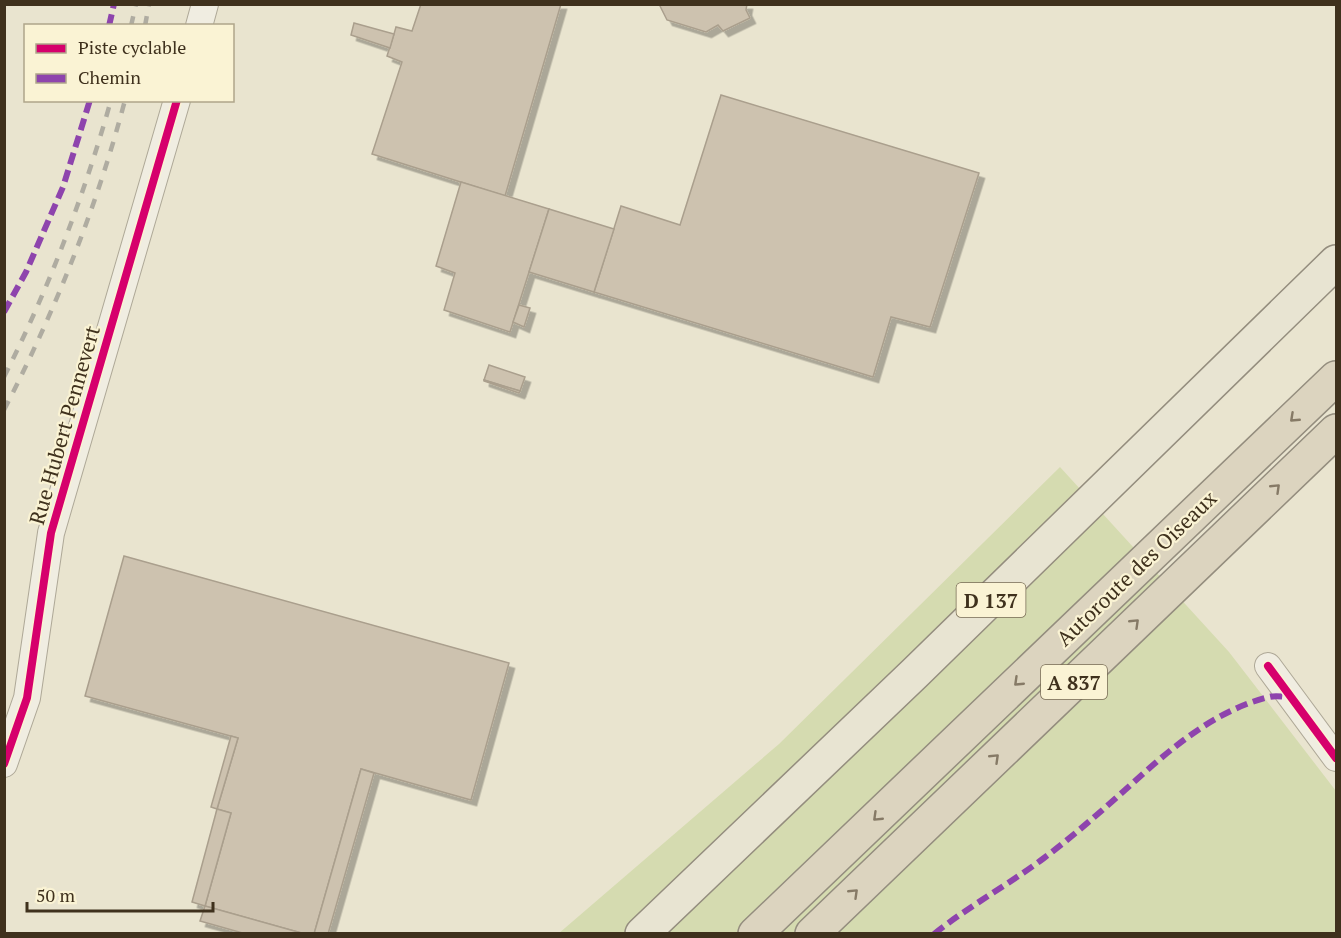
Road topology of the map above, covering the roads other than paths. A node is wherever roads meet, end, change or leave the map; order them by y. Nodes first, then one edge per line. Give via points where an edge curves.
1 (205, 4) edge
2 (200, 24) edge
3 (176, 102) edge
4 (1336, 262) edge
5 (1336, 378) edge
6 (1331, 440) edge
7 (1268, 666) dead end
8 (1336, 758) edge
9 (4, 764) edge
10 (642, 933) edge
11 (755, 933) edge
12 (812, 933) edge

1 - 2 street
3 - 9 street, Rue Hubert Pennevert via 51,533 27,699
4 - 10 main road, D 137
5 -> 11 highway, Autoroute des Oiseaux / A 837
12 -> 6 highway, Autoroute des Oiseaux / A 837
7 - 8 street

